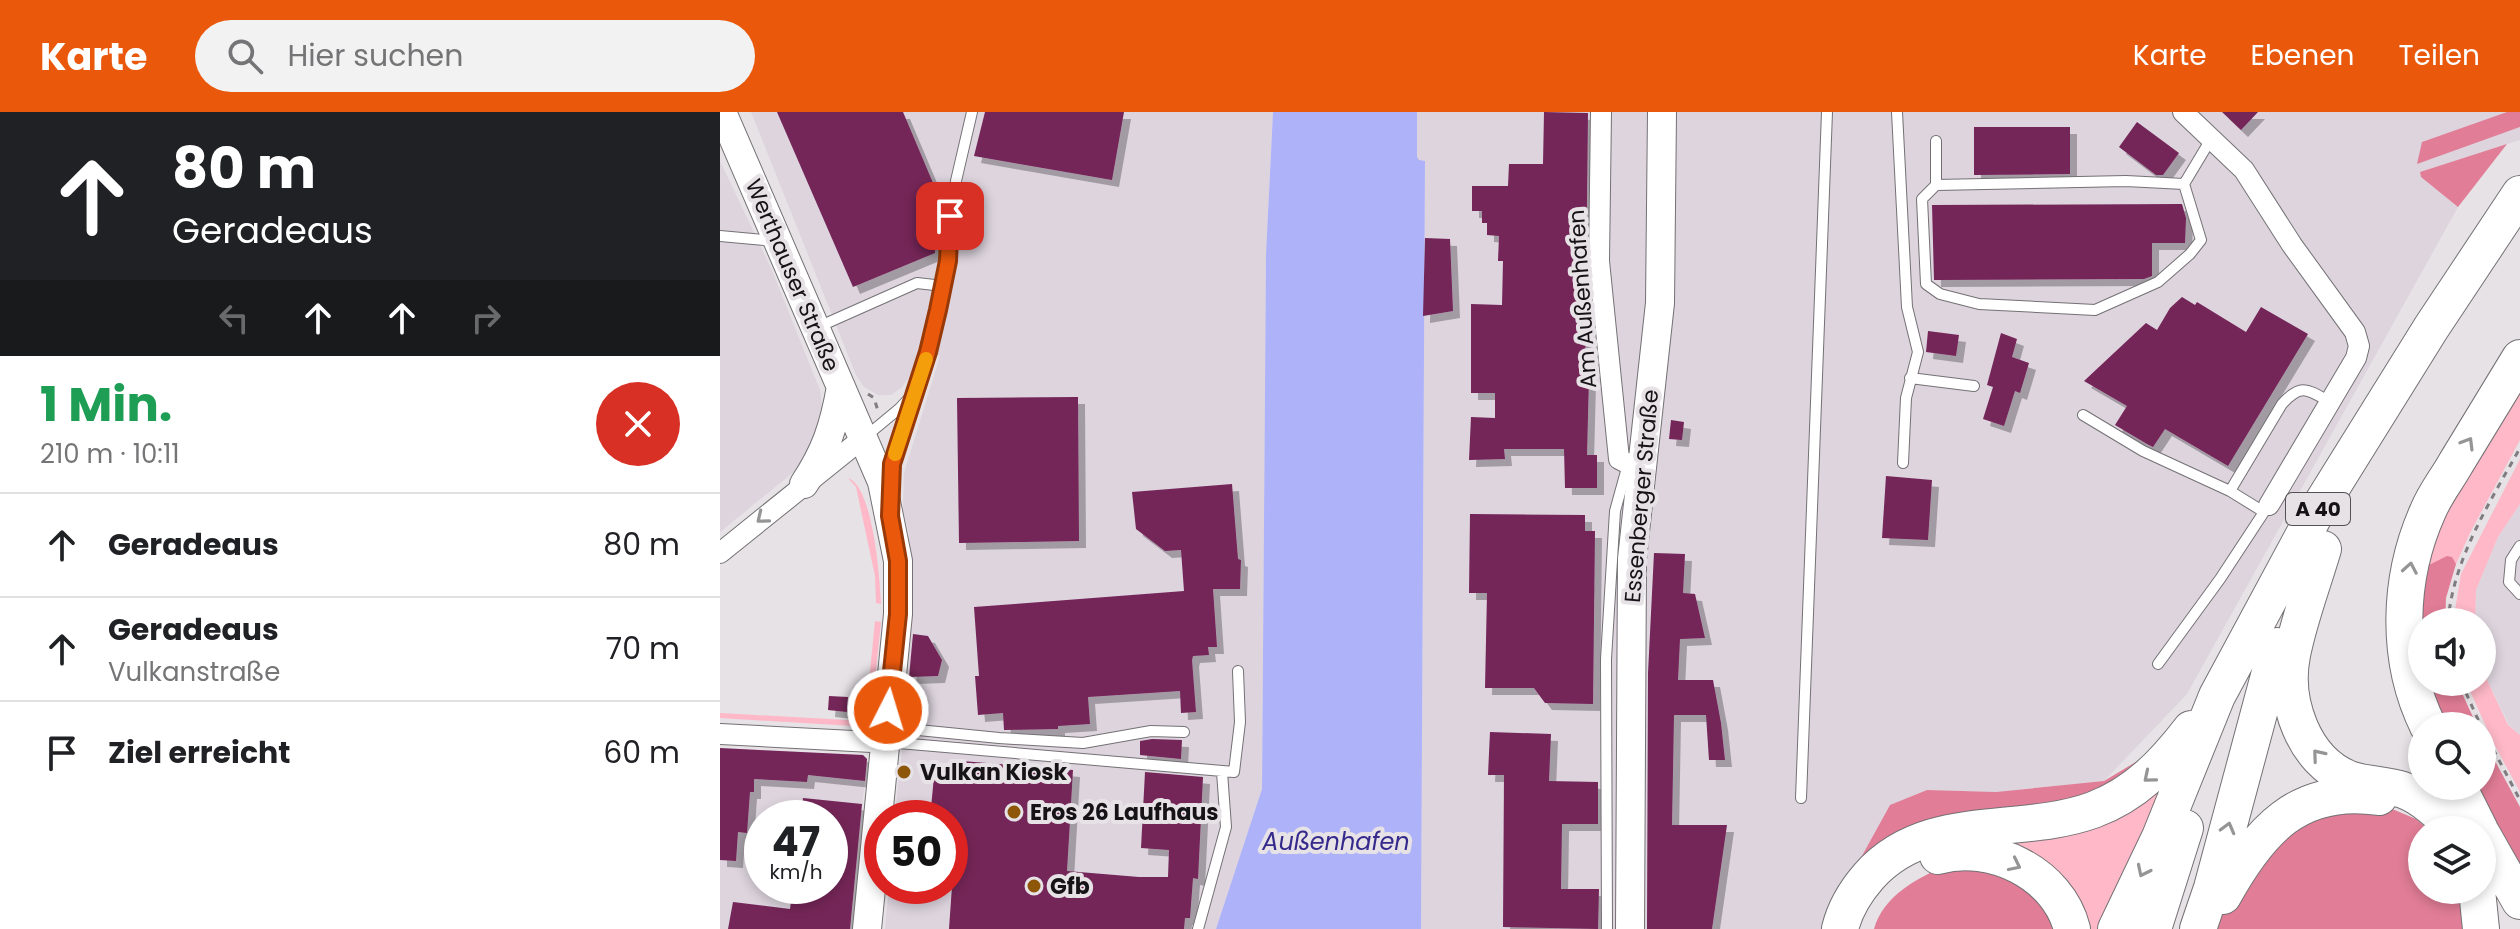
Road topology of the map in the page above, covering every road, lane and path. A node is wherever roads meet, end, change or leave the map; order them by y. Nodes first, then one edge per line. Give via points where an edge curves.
1 (722, 112) edge
2 (972, 112) edge
3 (1601, 112) edge
4 (1662, 112) edge
5 (1827, 112) edge
6 (1897, 112) edge
7 (2183, 112) edge
8 (2211, 139) junction
9 (1936, 141) dead end
10 (2184, 184) junction
11 (1936, 185) junction
12 (2520, 194) edge
13 (2520, 231) edge
14 (720, 236) edge
15 (780, 242) junction
16 (943, 286) junction
17 (817, 327) junction
18 (2520, 358) edge
19 (1910, 378) junction
20 (1974, 386) dead end
21 (841, 387) junction
22 (916, 390) junction
23 (2330, 402) junction
24 (2083, 415) dead end
25 (863, 438) junction
26 (2520, 448) edge
27 (1903, 463) dead end
28 (1634, 467) junction
29 (804, 484) junction
30 (2230, 491) junction
31 (2266, 509) junction
32 (890, 516) junction
33 (2520, 546) edge
34 (2323, 549) junction
35 (720, 553) edge
36 (2520, 594) edge
37 (2449, 608) edge
38 (2285, 617) junction
39 (2158, 664) dead end
40 (1238, 671) dead end
41 (2217, 696) junction
42 (2424, 712) edge
43 (1184, 732) dead end
44 (720, 734) edge
45 (881, 737) junction
46 (2496, 754) edge
47 (1222, 772) junction
48 (1801, 798) dead end
49 (2520, 800) edge
50 (2424, 816) edge
51 (2442, 816) edge
52 (2488, 904) edge
53 (867, 929) edge
54 (1198, 929) edge
55 (1607, 929) edge
56 (1630, 929) edge
57 (1840, 929) edge
58 (1861, 929) edge
59 (2072, 929) edge
60 (2116, 929) edge
61 (2153, 929) edge
62 (2198, 929) edge
63 (2205, 929) edge
64 (2481, 929) edge

1 - 15 main road, Werthauser Straße
2 - 16 lane via 956,181
3 - 28 street, Am Außenhafen via 1600,274 1619,459
4 - 28 main road, Essenberger Straße via 1660,303
5 - 48 lane
6 - 19 lane via 1907,307 1918,352
7 - 8 street
8 - 10 lane
8 - 23 street via 2244,170 2355,332 2356,358
9 - 11 lane
10 - 11 lane
10 - 11 lane via 2201,240 2158,282 2095,310 1979,304 1940,294 1926,284 1922,199
12 - 41 highway, A 40 via 2314,516
13 - 34 highway, A 40
14 - 15 lane
15 - 17 main road, Werthauser Straße
16 - 17 lane via 917,283
16 - 22 lane
17 - 21 main road, Werthauser Straße
42 -> 18 highway via 2408,663 2403,611 2412,555 2428,510
19 - 20 lane
19 - 27 lane
21 - 25 main road, Werthauser Straße
21 - 29 main road via 823,454
22 - 25 lane
22 - 32 lane via 892,464
23 - 30 lane via 2307,390 2291,394
23 - 31 street
24 - 30 lane via 2143,451
25 - 29 street
25 - 32 main road, Werthauser Straße
26 - 37 path via 2473,536
28 - 55 lane via 1615,511 1606,659
28 - 56 main road, Essenberger Straße
29 -> 35 street
30 - 31 lane
31 - 39 lane
32 - 45 main road, Werthauser Straße via 898,561 898,614
33 - 36 lane via 2511,560 2509,582
34 - 38 highway, A 40
51 -> 34 highway via 2405,791 2350,779 2326,765 2298,724 2290,688 2291,656
38 - 61 highway, A 40 via 2236,706 2187,822
62 -> 38 highway
40 - 47 lane via 1240,722 1234,772
41 -> 57 highway via 2164,764 2133,790 2054,821 1917,840 1882,861 1858,888
41 -> 60 highway, A 40
43 - 45 lane via 1151,731 1083,743
44 - 45 street via 845,741
45 - 47 lane
45 - 53 main road, Werthauser Straße
46 - 49 path
47 - 54 lane via 1226,827
50 - 63 highway via 2387,798 2359,794 2312,802 2277,821 2258,840
52 - 64 highway
58 -> 59 highway via 1886,887 1901,874 1940,855 1962,852 2002,858 2043,881

